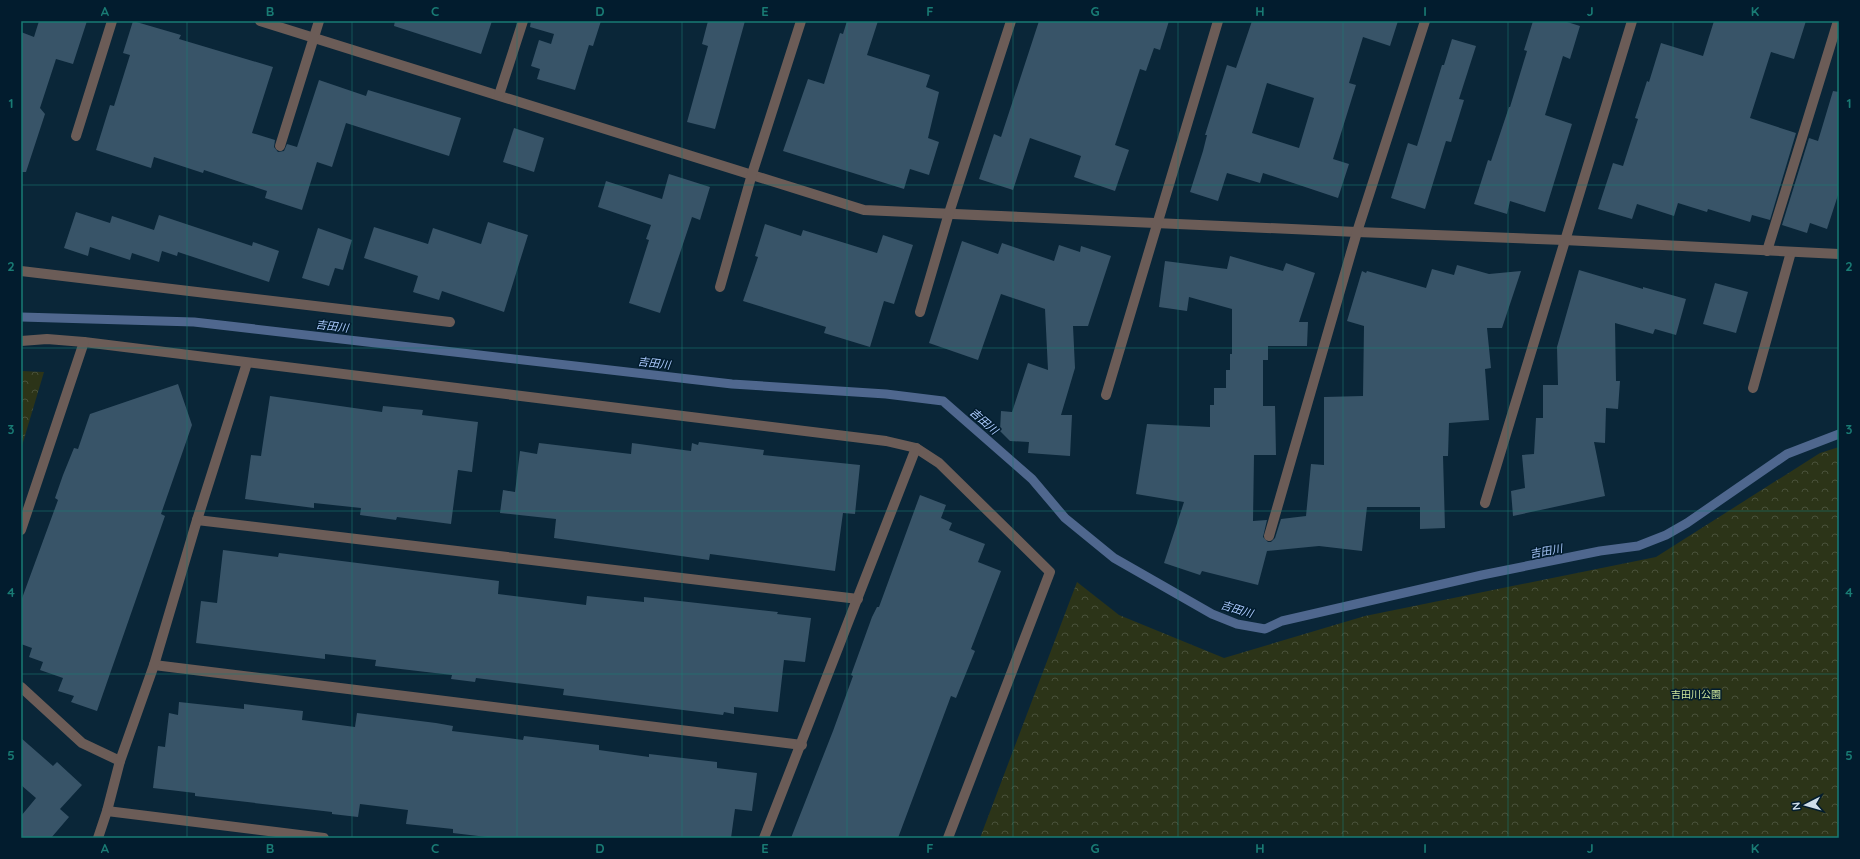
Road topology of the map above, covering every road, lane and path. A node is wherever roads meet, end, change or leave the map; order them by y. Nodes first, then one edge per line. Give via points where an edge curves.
1 (112, 21) edge
2 (260, 21) edge
3 (319, 21) edge
4 (523, 21) edge
5 (801, 21) edge
6 (1010, 21) edge
7 (1218, 21) edge
8 (1425, 21) edge
9 (1632, 21) edge
10 (1838, 21) edge
11 (314, 38) junction
12 (499, 95) junction
13 (76, 136) dead end
14 (280, 146) dead end
15 (752, 174) junction
16 (949, 213) junction
17 (1156, 222) junction
18 (1357, 232) junction
19 (1564, 240) junction
20 (1767, 251) junction
21 (1791, 252) junction
22 (1839, 254) edge
23 (21, 271) edge
24 (720, 287) dead end
25 (920, 312) dead end
26 (450, 322) dead end
27 (21, 341) edge
28 (84, 342) junction
29 (248, 363) junction
30 (1753, 388) dead end
31 (1106, 395) dead end
32 (916, 448) junction
33 (1485, 503) dead end
34 (197, 520) junction
35 (21, 530) edge
36 (1269, 536) dead end
37 (858, 599) junction
38 (154, 665) junction
39 (21, 687) edge
40 (802, 745) junction
41 (120, 761) junction
42 (107, 811) junction
43 (98, 838) edge
44 (324, 838) edge
45 (764, 838) edge
46 (948, 838) edge

1 - 13 street
2 - 11 street
3 - 11 street
4 - 12 street
5 - 15 street
6 - 16 street
7 - 17 street
8 - 18 street
9 - 19 street
10 - 20 street
11 - 12 street
11 - 14 street
12 - 15 street
15 - 16 street via 864,210
15 - 24 street
16 - 17 street
16 - 25 street
17 - 18 street
17 - 31 street
18 - 19 street
18 - 36 street
19 - 20 street
19 - 33 street
20 - 21 street
21 - 22 street
21 - 30 street
23 - 26 street
27 - 28 street via 47,339
28 - 29 street
28 - 35 street
29 - 32 street via 886,441
29 - 34 street
32 - 37 street
32 - 46 street via 939,463 1050,572
34 - 37 street
34 - 38 street
37 - 40 street
38 - 40 street
38 - 41 street
39 - 41 street via 82,743
40 - 45 street
41 - 42 street
42 - 43 street
42 - 44 street

